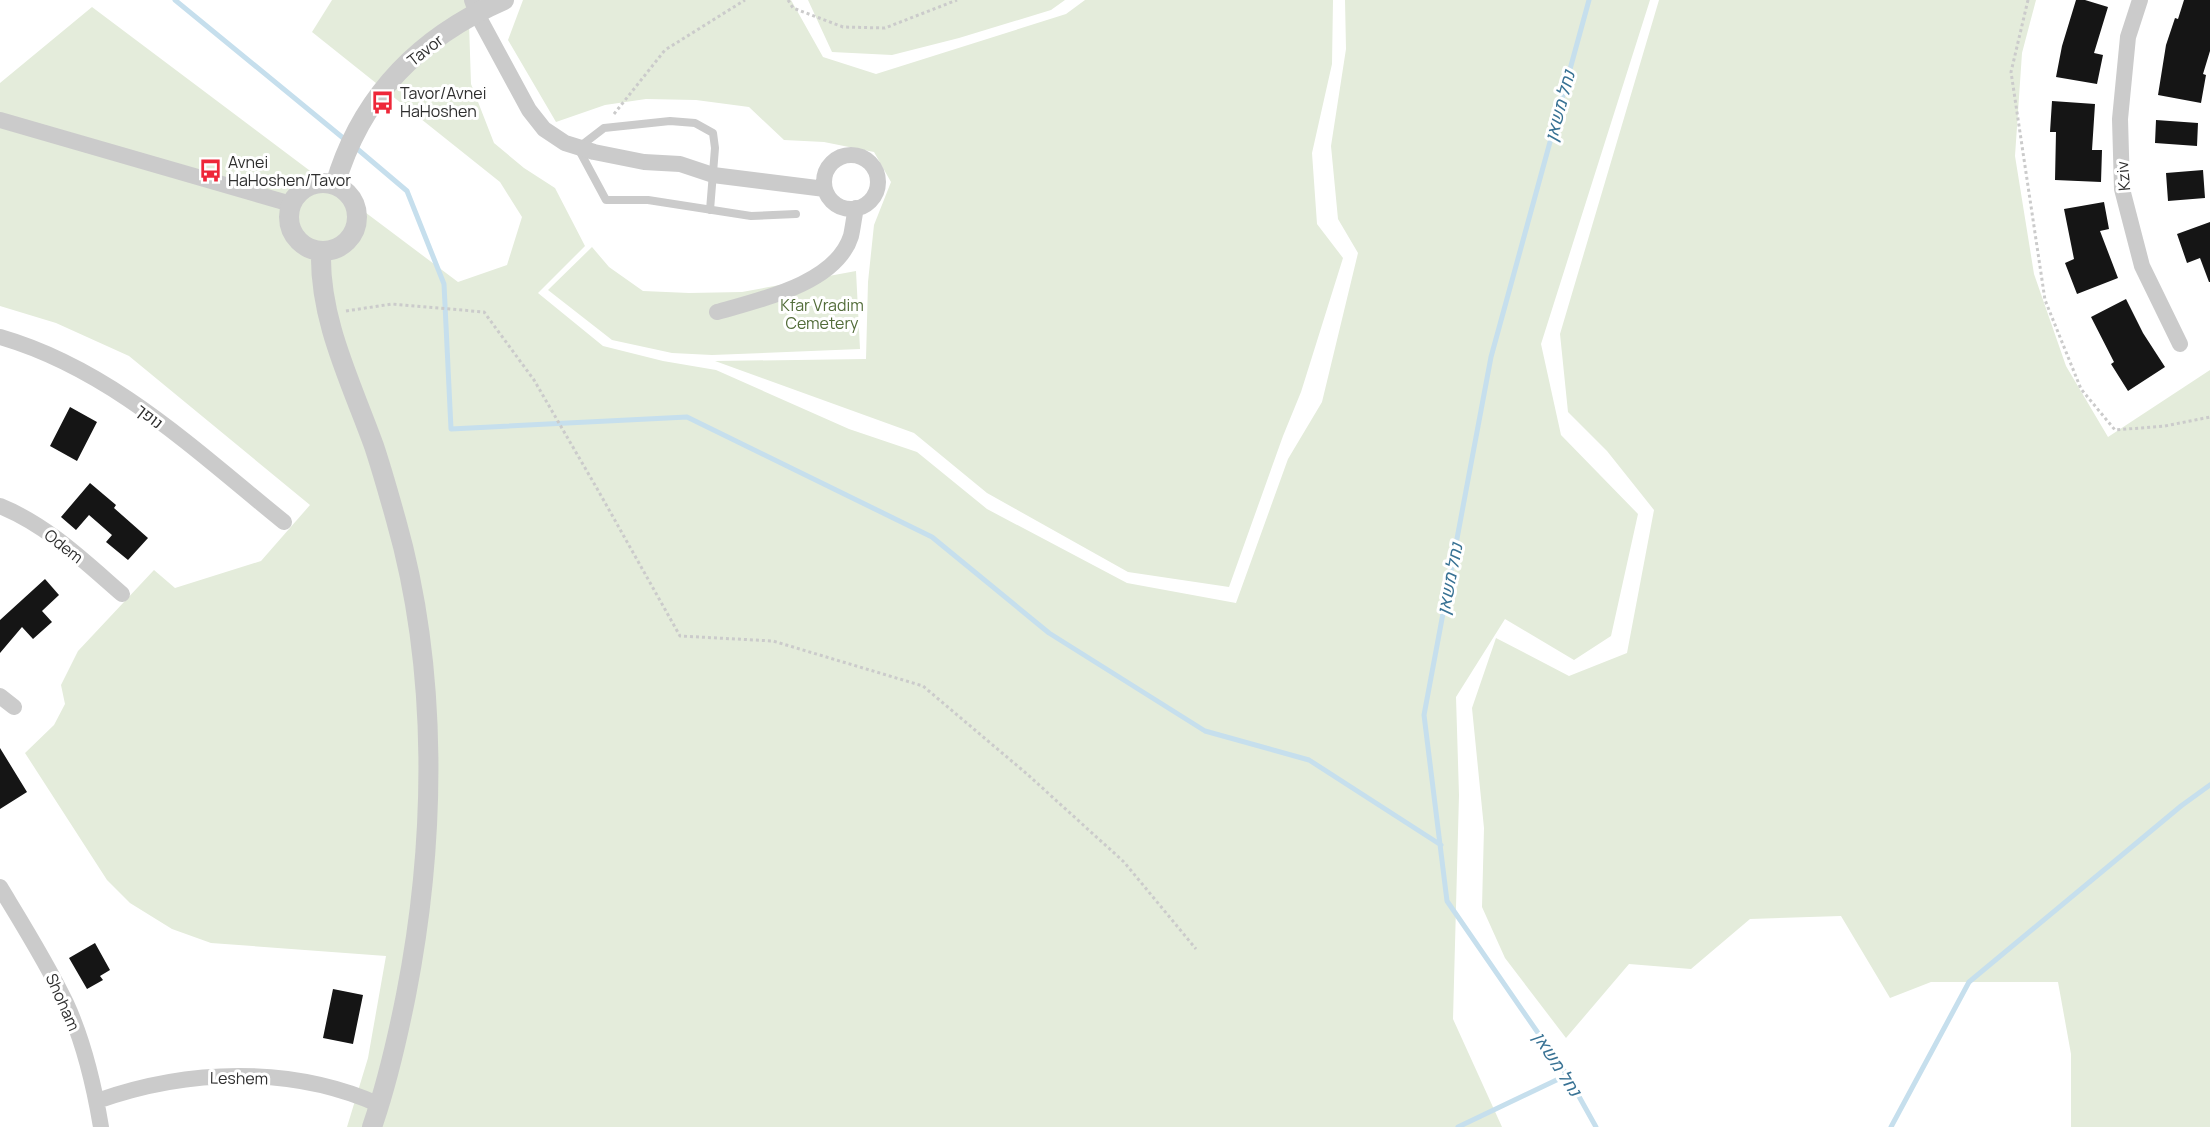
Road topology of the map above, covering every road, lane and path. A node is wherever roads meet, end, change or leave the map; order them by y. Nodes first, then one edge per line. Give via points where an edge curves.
1 (504, 0) edge
2 (745, 0) edge
3 (788, 0) edge
4 (957, 0) edge
5 (2028, 0) edge
6 (2140, 0) edge
7 (474, 7) edge
8 (0, 120) edge
9 (604, 128) junction
10 (578, 148) junction
11 (713, 175) junction
12 (335, 185) junction
13 (825, 189) junction
14 (291, 204) junction
15 (856, 208) junction
16 (710, 210) junction
17 (795, 214) dead end
18 (321, 251) junction
19 (717, 312) dead end
20 (326, 314) junction
21 (0, 337) edge
22 (2180, 344) dead end
23 (2210, 417) edge
24 (0, 506) edge
25 (284, 522) dead end
26 (122, 594) dead end
27 (0, 696) edge
28 (14, 707) dead end
29 (0, 886) edge
30 (1196, 948) dead end
31 (97, 1101) junction
32 (380, 1105) junction
33 (100, 1127) edge
34 (372, 1127) edge

1 - 7 street, Tavor
2 - 9 path via 665,50
3 - 4 path via 793,8 843,27 885,28
5 - 23 path via 2011,72 2044,300 2081,389 2115,430
6 - 22 street, Kziv via 2128,38 2121,107 2122,189 2142,266
7 - 10 street via 535,120 553,136
7 - 12 street, Tavor via 386,84 354,134
8 - 14 street
9 - 10 lane
9 - 11 lane via 670,121 695,123 713,133
10 - 11 street via 644,162 680,164
10 - 16 lane via 606,200 648,200
11 - 13 street
11 - 16 lane
12 - 14 street via 309,186
12 - 18 street via 354,203 356,224 341,245
13 - 15 street via 837,205
13 - 15 street via 826,171 831,163 848,155 865,159 872,165 878,182 871,199
14 - 18 street via 289,221 294,235 306,246
15 - 19 street via 850,237 840,256 825,270 786,292
16 - 17 lane via 751,216
18 - 20 street
20 - 30 path via 392,304 484,312 534,380 680,636 773,641 923,686 1124,862
20 - 32 street via 375,448 397,523 413,597 424,681 428,816 423,888 399,1033
21 - 25 street, נופך via 72,364 129,398
24 - 26 street, Odem via 62,543
27 - 28 street
29 - 31 street, Shoham via 66,1004 83,1047
31 - 32 street, Leshem via 154,1084 240,1076 326,1087
31 - 33 street, Shoham
32 - 34 street

